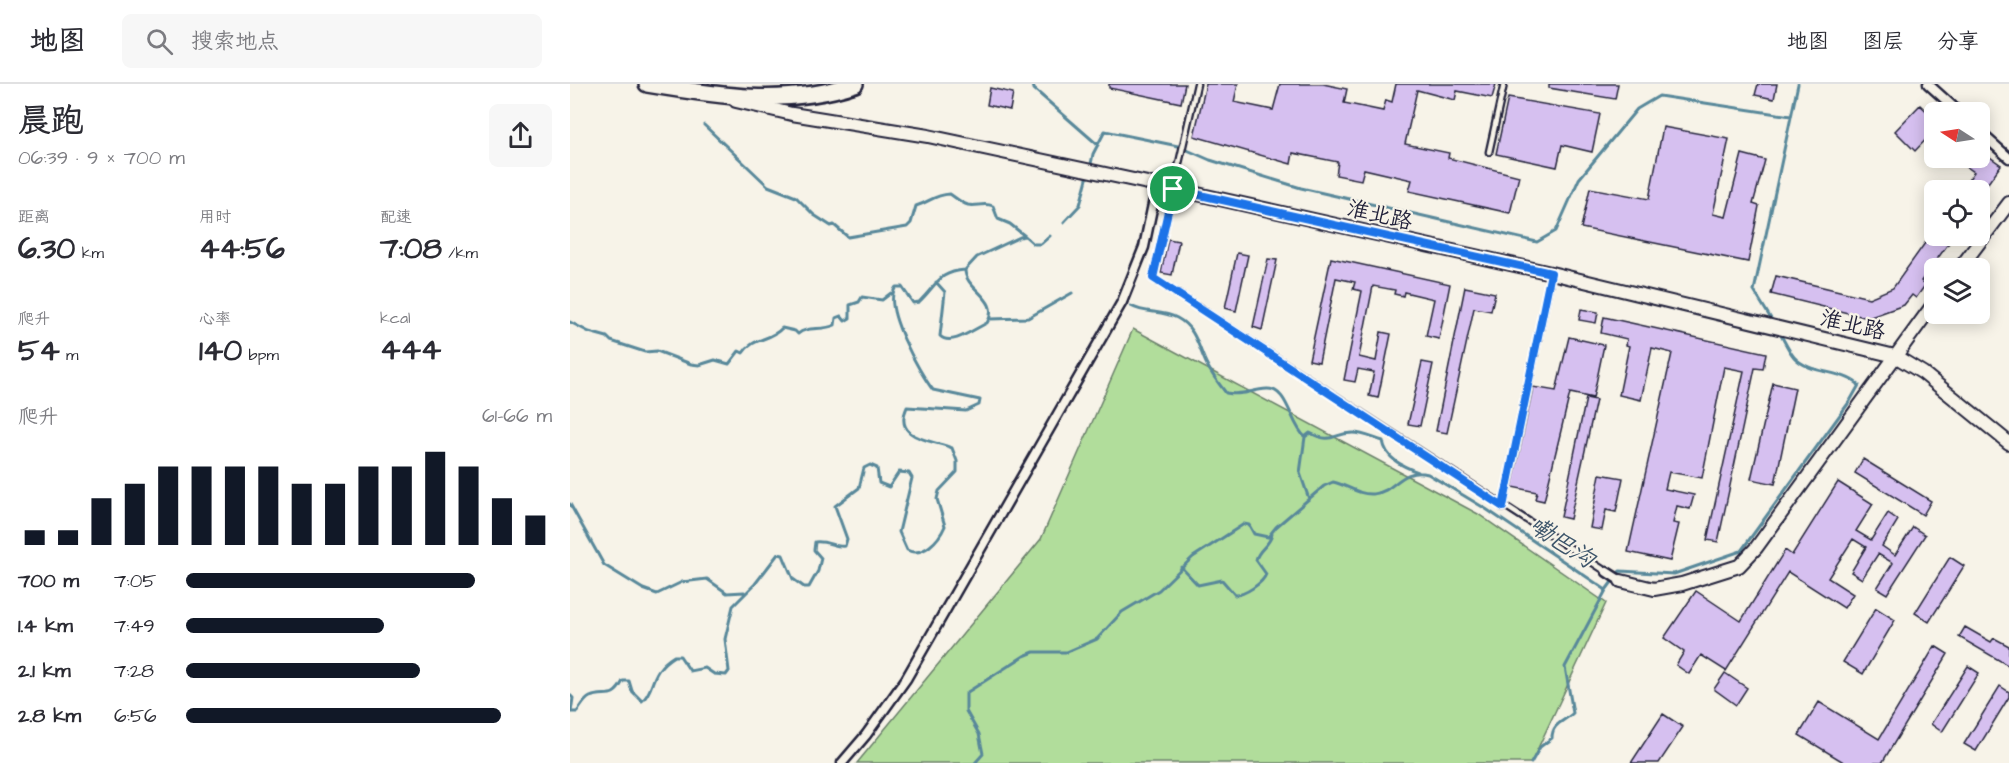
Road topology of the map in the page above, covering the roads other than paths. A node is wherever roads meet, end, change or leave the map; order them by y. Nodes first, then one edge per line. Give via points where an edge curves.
1 (647, 84) edge
2 (855, 84) edge
3 (1197, 84) edge
4 (1504, 84) edge
5 (1928, 84) edge
6 (712, 95) junction
7 (1948, 102) edge
8 (1990, 141) edge
9 (1490, 152) dead end
10 (2009, 158) edge
11 (1157, 185) junction
12 (1173, 189) junction
13 (2009, 203) edge
14 (1968, 258) edge
15 (1551, 273) junction
16 (1924, 317) edge
17 (1895, 356) junction
18 (2009, 443) edge
19 (1503, 507) junction
20 (1607, 572) joint
21 (1621, 581) joint
22 (842, 763) edge

1 - 6 highway
2 - 6 highway via 804,98
3 - 12 lane
4 - 9 lane
5 - 7 street
6 - 11 street, 淮北路
8 - 10 street
11 - 12 street, 淮北路
11 - 22 street via 1144,247 1122,302 906,679
12 - 15 street, 淮北路
12 - 19 lane via 1153,278
13 - 14 street
15 - 17 street, 淮北路
15 - 19 lane
16 - 17 street
17 - 18 street, 淮北路 via 1923,373
17 - 21 street via 1756,548 1738,566 1653,589
19 - 20 lane
20 - 21 street

